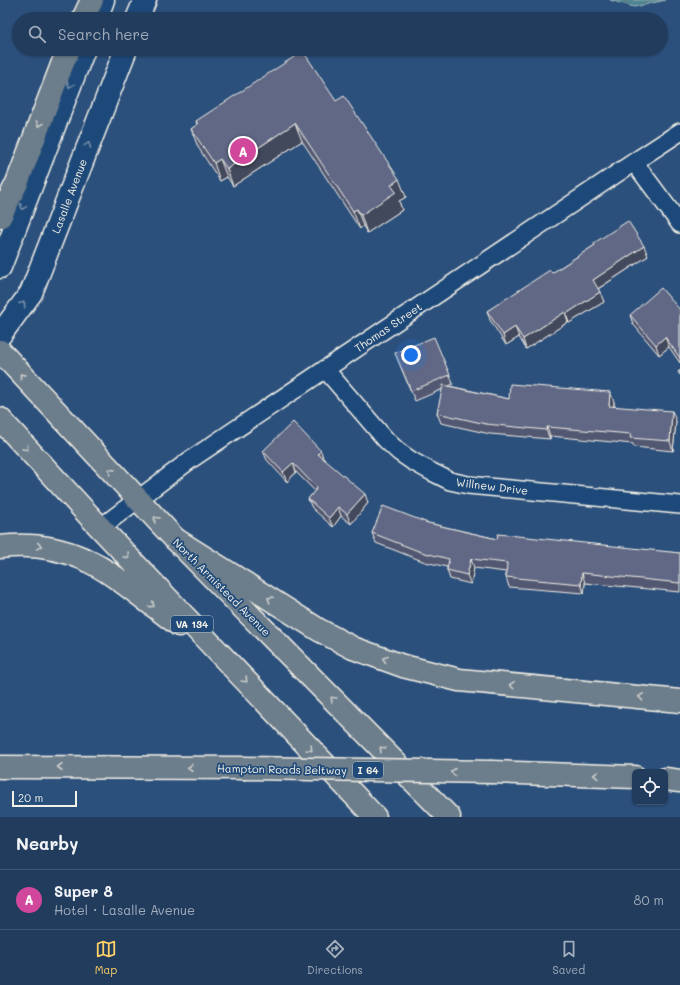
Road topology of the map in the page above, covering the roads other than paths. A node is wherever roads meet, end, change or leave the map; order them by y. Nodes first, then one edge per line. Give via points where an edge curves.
1 (92, 0) edge
2 (103, 0) edge
3 (145, 0) edge
4 (86, 12) edge
5 (99, 12) edge
6 (140, 12) edge
7 (66, 56) edge
8 (81, 56) edge
9 (123, 56) edge
10 (680, 132) edge
11 (634, 162) junction
12 (0, 216) edge
13 (680, 224) edge
14 (0, 267) edge
15 (0, 335) edge
16 (0, 351) edge
17 (325, 369) junction
18 (0, 419) edge
19 (138, 499) junction
20 (680, 505) edge
21 (100, 528) junction
22 (175, 539) junction
23 (0, 547) edge
24 (222, 655) junction
25 (680, 701) edge
26 (0, 762) edge
27 (0, 767) edge
28 (32, 767) junction
29 (632, 777) edge
30 (668, 779) edge
31 (680, 781) edge
32 (375, 817) edge
33 (449, 817) edge

1 - 4 main road
2 - 5 main road
3 - 6 main road
7 -> 12 main road via 17,183
8 -> 14 main road
15 -> 9 main road, Lasalle Avenue via 31,293
10 - 11 street, Thomas Street
11 - 13 street
11 - 17 street, Thomas Street
19 -> 16 main road, North Armistead Avenue
17 - 19 street, Thomas Street via 190,460
17 - 20 street, Willnew Drive via 399,452 450,481 468,485
18 -> 21 main road, VA 134
19 - 21 street, Thomas Street
22 -> 19 main road, North Armistead Avenue
21 -> 24 main road, VA 134
25 -> 22 main road via 459,680 404,666 353,648 319,630
33 -> 22 main road, North Armistead Avenue
23 -> 24 main road via 32,545 80,556 104,568 149,604
24 -> 32 main road, VA 134
26 - 28 main road
27 - 28 main road, Hampton Roads Beltway / I 64
29 -> 28 main road, Hampton Roads Beltway / I 64, bridge via 492,772
30 - 31 main road

